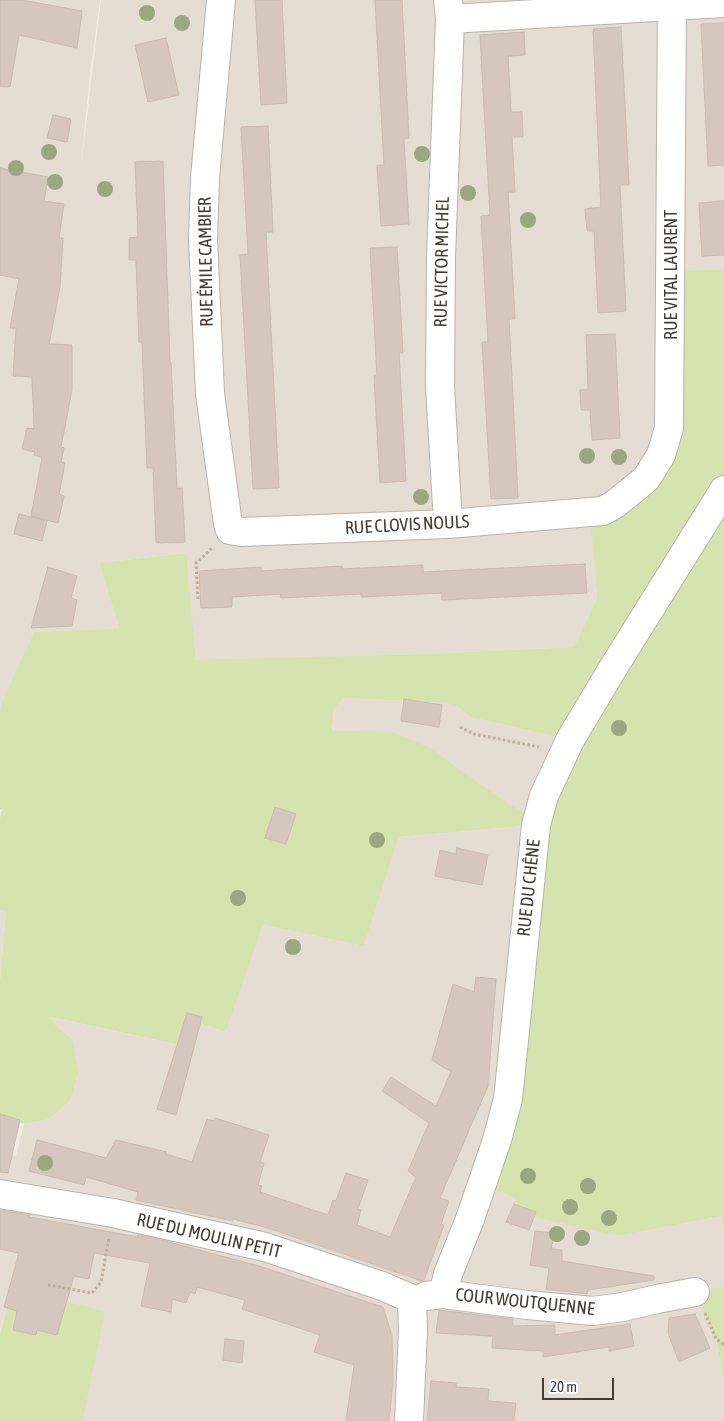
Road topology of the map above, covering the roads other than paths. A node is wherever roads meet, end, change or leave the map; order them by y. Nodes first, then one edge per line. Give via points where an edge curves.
1 (221, 0) edge
2 (672, 3) edge
3 (724, 3) edge
4 (449, 9) edge
5 (724, 490) edge
6 (590, 512) joint
7 (448, 524) junction
8 (229, 527) joint
9 (0, 1194) edge
10 (696, 1292) road end
11 (443, 1294) junction
12 (412, 1299) junction
13 (409, 1421) edge

1 - 8 street, RUE ÉMILE CAMBIER via 202,238 210,394
2 - 3 street
2 - 4 street
2 - 6 street, RUE VITAL LAURENT via 669,428 662,455 646,479 615,504 603,511
4 - 7 street, RUE VICTOR MICHEL via 440,387
5 - 11 street, RUE DU CHÊNE via 570,740 544,796 536,825 508,1098 497,1140
6 - 7 street, RUE CLOVIS NOULS
7 - 8 street, RUE CLOVIS NOULS via 241,532
9 - 12 street, RUE DU MOULIN PETIT via 113,1213 265,1246
10 - 11 street, COUR WOUTQUENNE via 593,1311
11 - 12 street
12 - 13 street

